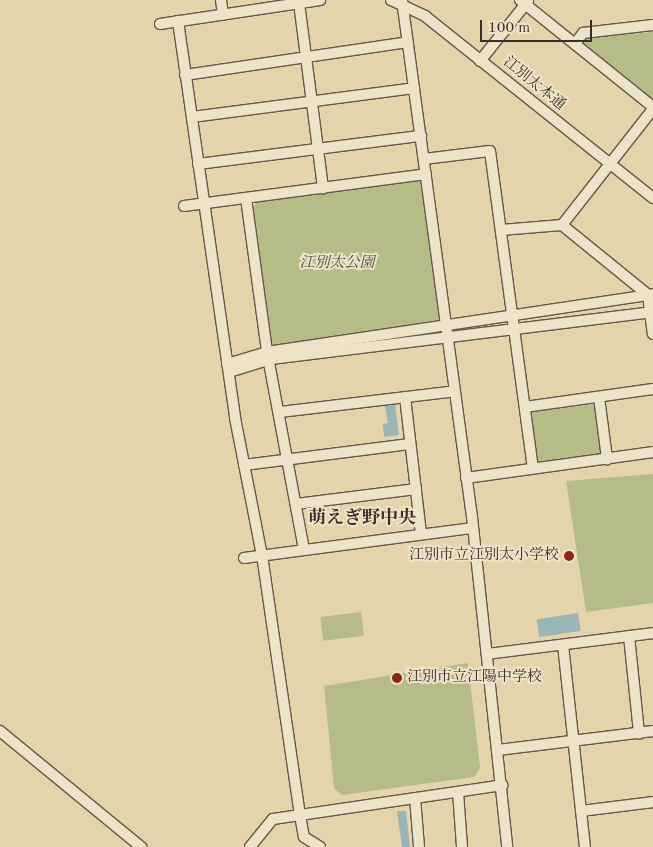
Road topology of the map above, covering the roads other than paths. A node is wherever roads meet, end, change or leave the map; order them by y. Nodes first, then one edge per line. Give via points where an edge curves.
1 (221, 0) edge
2 (320, 0) edge
3 (391, 0) edge
4 (524, 1) edge
5 (403, 2) edge
6 (299, 3) junction
7 (223, 15) junction
8 (178, 22) junction
9 (160, 24) dead end
10 (653, 25) edge
11 (408, 42) junction
12 (575, 44) junction
13 (306, 58) junction
14 (480, 60) junction
15 (185, 75) junction
16 (414, 88) junction
17 (312, 100) junction
18 (653, 108) edge
19 (192, 117) junction
20 (421, 136) junction
21 (318, 149) junction
22 (424, 159) junction
23 (609, 163) junction
24 (198, 164) junction
25 (426, 174) junction
26 (323, 188) junction
27 (246, 198) junction
28 (653, 198) edge
29 (204, 204) junction
30 (184, 206) dead end
31 (562, 225) junction
32 (501, 230) junction
33 (651, 295) edge
34 (652, 312) edge
35 (512, 314) junction
36 (446, 323) junction
37 (514, 330) junction
38 (653, 334) edge
39 (447, 338) junction
40 (269, 355) junction
41 (228, 368) junction
42 (653, 389) edge
43 (454, 391) junction
44 (405, 397) junction
45 (599, 397) junction
46 (525, 407) junction
47 (280, 412) junction
48 (410, 444) junction
49 (653, 452) edge
50 (288, 459) junction
51 (607, 459) junction
52 (244, 465) junction
53 (533, 468) junction
54 (466, 478) junction
55 (416, 489) junction
56 (296, 504) junction
57 (473, 528) junction
58 (421, 534) junction
59 (304, 550) junction
60 (262, 555) junction
61 (244, 558) dead end
62 (653, 633) edge
63 (630, 636) junction
64 (564, 644) junction
65 (487, 654) junction
66 (653, 731) edge
67 (0, 732) edge
68 (639, 732) junction
69 (574, 741) junction
70 (498, 750) junction
71 (502, 785) junction
72 (458, 792) junction
73 (415, 798) junction
74 (653, 802) edge
75 (581, 811) junction
76 (300, 815) junction
77 (142, 847) edge
78 (250, 847) edge
79 (320, 847) edge
80 (419, 847) edge
81 (462, 847) edge
82 (508, 847) edge
83 (585, 847) edge

1 - 7 street
2 - 6 street
3 - 5 street, 江別太本通
4 - 12 street
4 - 14 street
5 - 11 street
5 - 14 street, 江別太本通
6 - 7 street
6 - 13 street
7 - 8 street
8 - 9 street
8 - 15 street
10 - 12 street via 583,34
11 - 13 street
11 - 16 street
12 - 18 street
13 - 15 street
13 - 17 street
14 - 23 street, 江別太本通
15 - 19 street
16 - 17 street
16 - 20 street
17 - 19 street
17 - 21 street
18 - 23 street
19 - 24 street
20 - 21 street
20 - 22 street
21 - 24 street
21 - 26 street
22 - 25 street
22 - 32 street via 490,151
23 - 28 street, 江別太本通
23 - 31 street
24 - 29 street
25 - 26 street
25 - 36 street
26 - 27 street
27 - 29 street
27 - 40 street
29 - 30 street
29 - 41 street
31 - 32 street
31 - 33 street
32 - 35 street
33 - 34 street
33 - 35 street
34 - 37 street
34 - 38 street
35 - 36 street
35 - 37 street
36 - 39 street
36 - 40 street via 438,329
37 - 39 street
37 - 46 street
39 - 40 street
39 - 43 street
40 - 41 street
40 - 47 street
41 - 52 street
42 - 45 street
43 - 44 street
43 - 54 street
44 - 47 street
44 - 48 street
45 - 46 street
45 - 51 street
46 - 53 street
47 - 50 street
48 - 50 street
48 - 55 street
49 - 51 street
50 - 52 street
50 - 56 street
51 - 53 street
52 - 60 street
53 - 54 street
54 - 57 street
55 - 56 street
55 - 58 street
56 - 59 street
57 - 58 street
57 - 65 street
58 - 59 street
59 - 60 street
60 - 61 street
60 - 76 street
62 - 63 street
63 - 64 street
63 - 68 street
64 - 65 street
64 - 69 street
65 - 70 street
66 - 68 street
67 - 77 street
68 - 69 street
69 - 70 street
69 - 75 street
70 - 71 street
71 - 72 street
71 - 82 street
72 - 73 street
72 - 81 street
73 - 76 street
73 - 80 street
74 - 75 street
75 - 83 street
76 - 78 street via 273,820
76 - 79 street via 304,836

